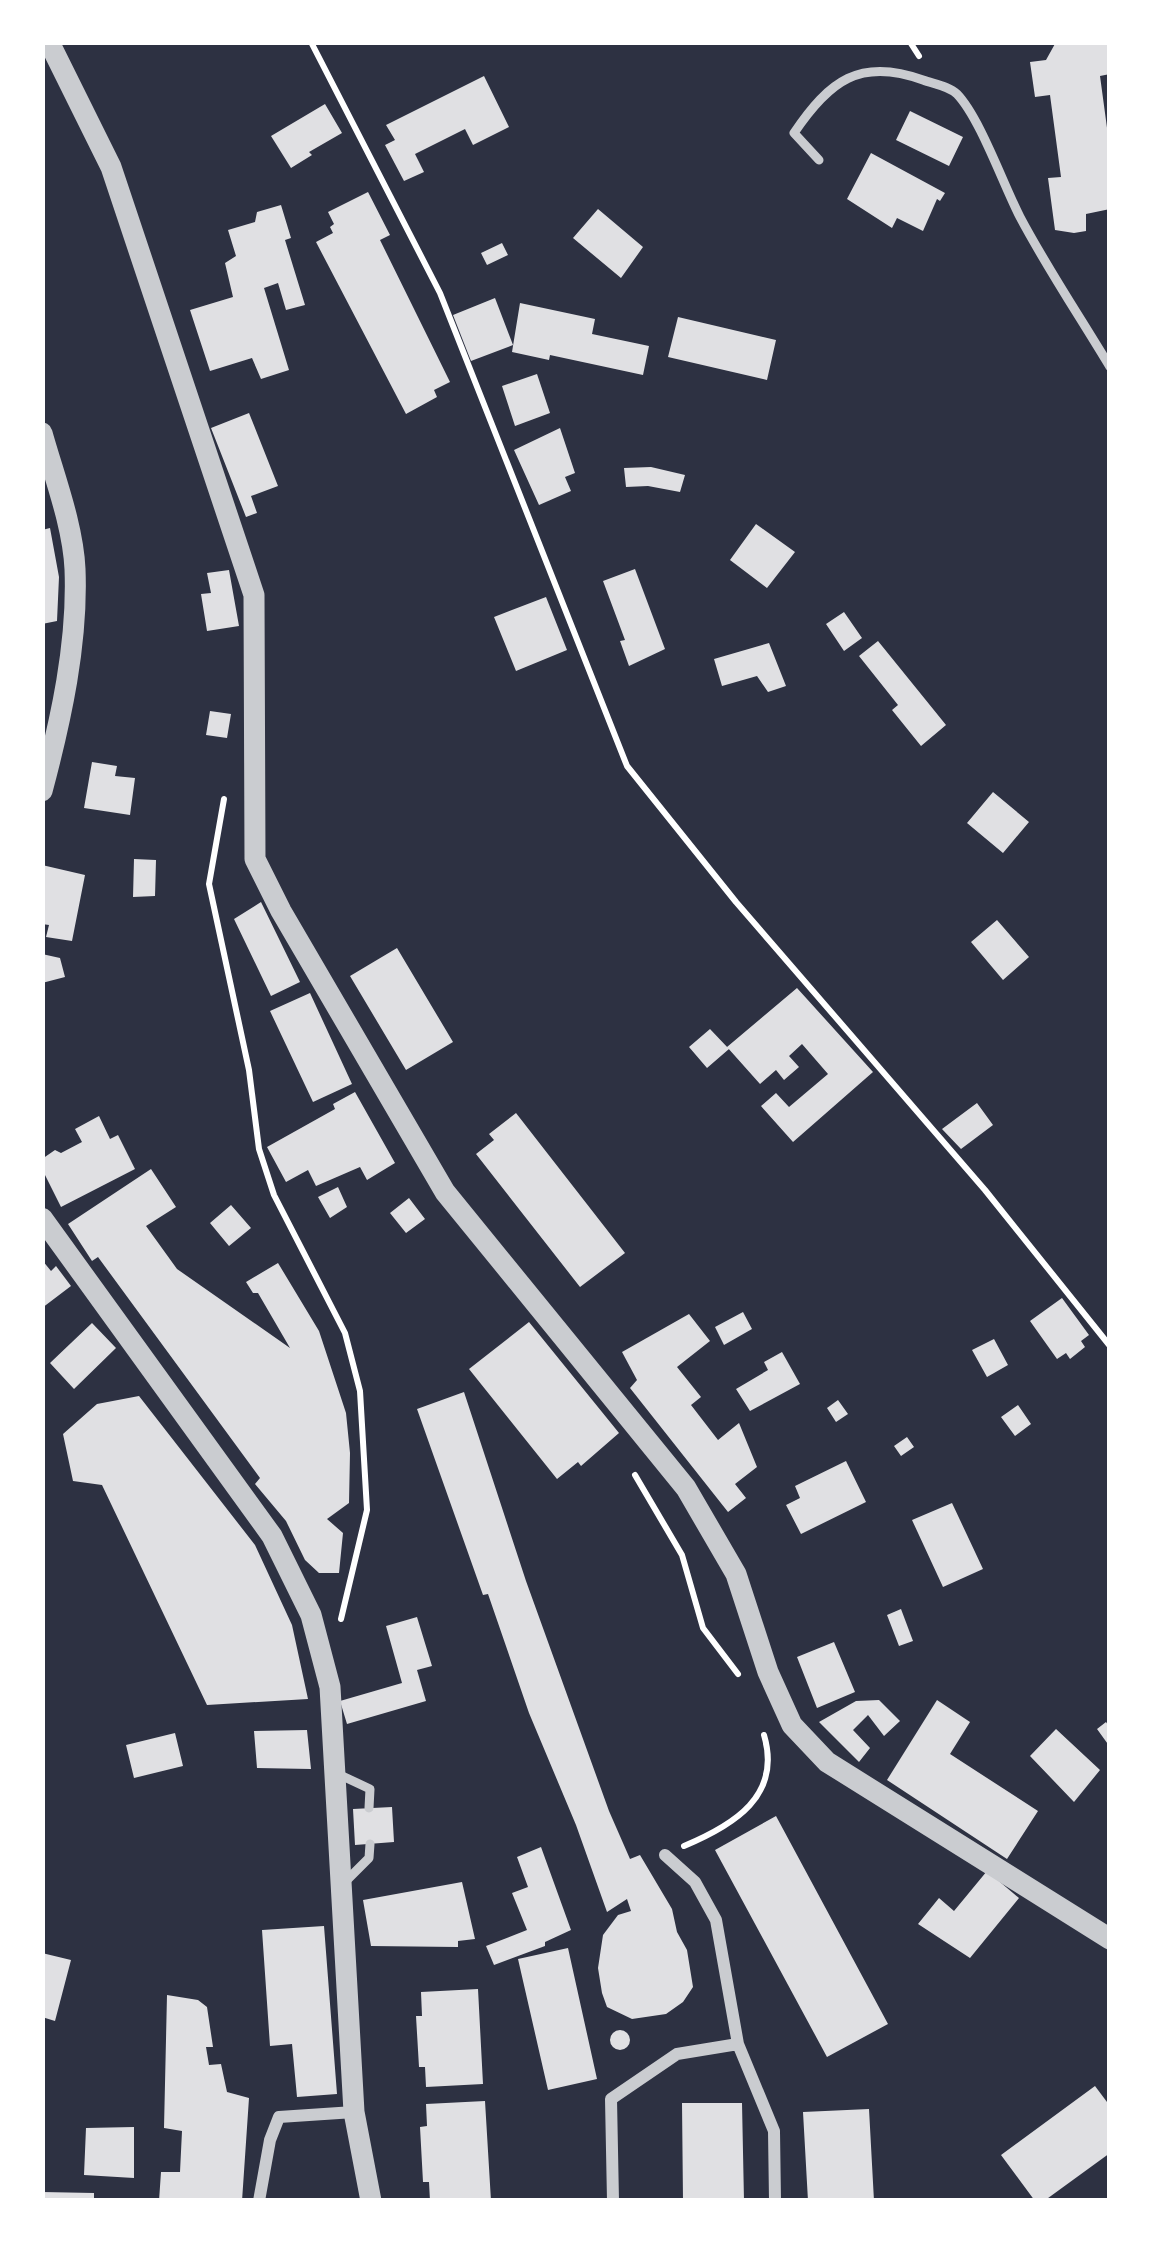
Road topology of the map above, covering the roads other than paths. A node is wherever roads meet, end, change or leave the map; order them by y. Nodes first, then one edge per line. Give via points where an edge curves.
1 (49, 42) edge
2 (819, 160) dead end
3 (1110, 367) edge
4 (42, 433) edge
5 (42, 791) edge
6 (42, 1218) edge
7 (337, 1773) junction
8 (370, 1808) dead end
9 (370, 1844) dead end
10 (664, 1855) road end
11 (341, 1886) junction
12 (1110, 1939) edge
13 (738, 2044) junction
14 (354, 2112) junction
15 (259, 2201) edge
16 (371, 2201) edge
17 (613, 2201) edge
18 (775, 2201) edge

1 - 12 street via 111,166 254,595 255,859 280,911 445,1192 686,1488 736,1574 792,1725 827,1762
2 - 3 lane via 794,133 841,81 868,69 954,91
4 - 5 street via 75,566 67,671
6 - 7 street via 272,1536 311,1615 326,1669
7 - 8 lane via 370,1789
7 - 11 street
9 - 11 lane via 369,1858
10 - 13 street via 695,1882 716,1920
11 - 14 street
13 - 17 street via 677,2054 611,2099
13 - 18 street via 774,2131
14 - 15 street via 279,2117
14 - 16 street

